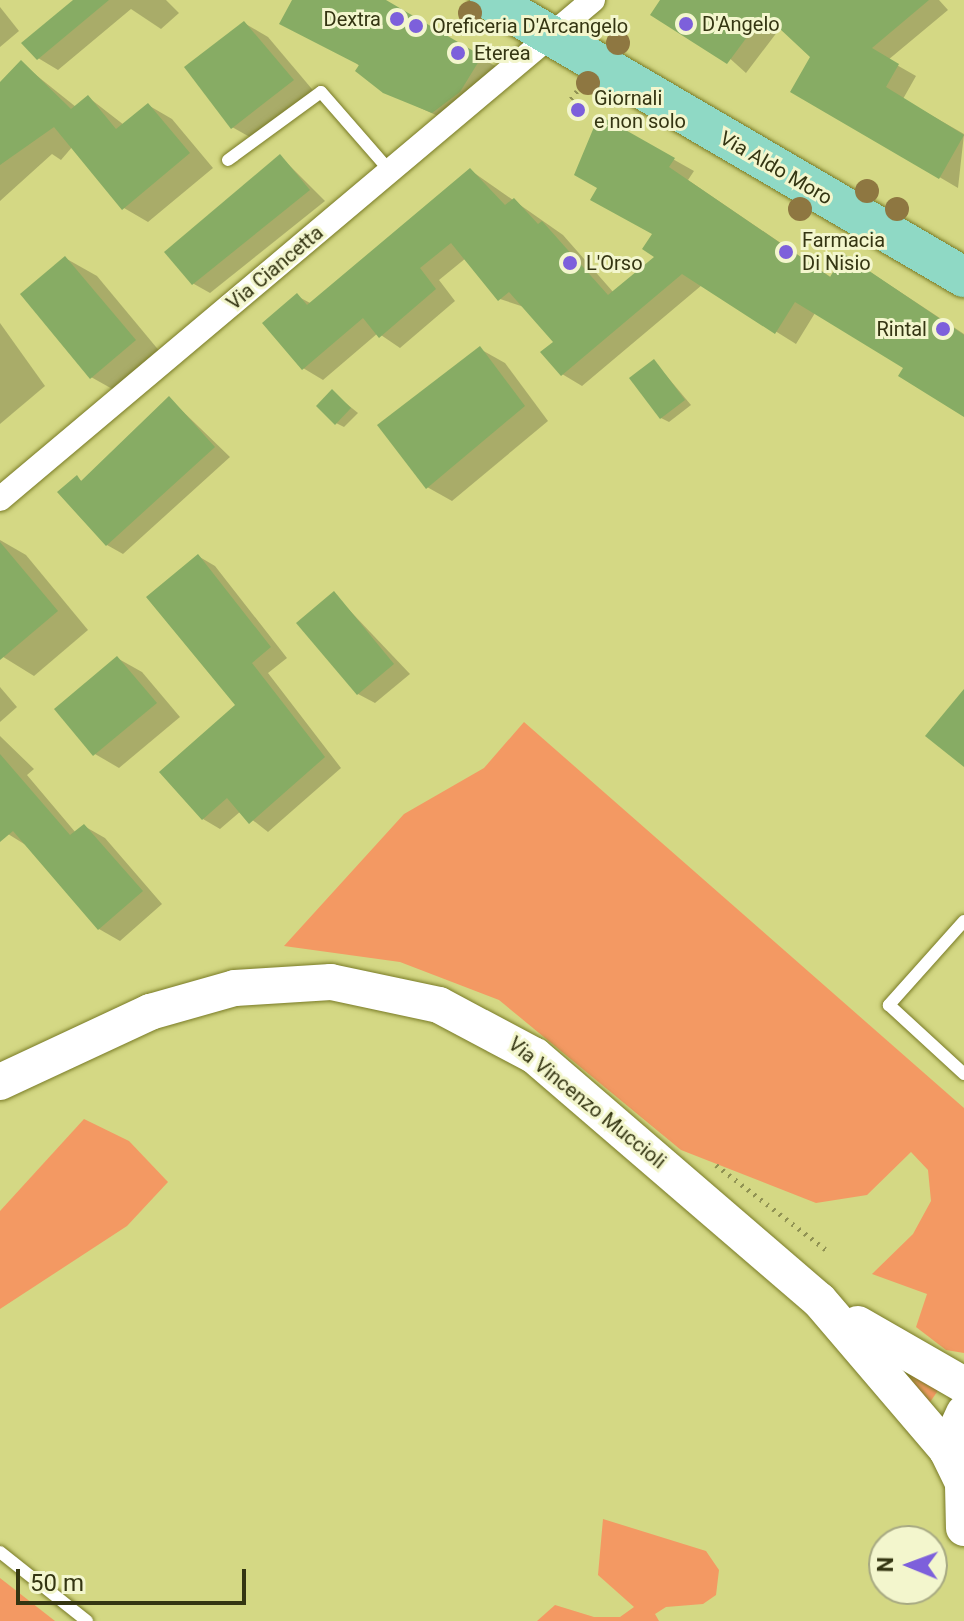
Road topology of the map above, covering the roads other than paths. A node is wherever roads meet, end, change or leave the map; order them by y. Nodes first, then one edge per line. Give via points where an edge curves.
1 (490, 0) edge
2 (593, 0) edge
3 (547, 35) junction
4 (228, 160) dead end
5 (390, 171) junction
6 (964, 277) edge
7 (0, 499) edge
8 (964, 921) edge
9 (964, 1074) edge
10 (0, 1082) edge
11 (819, 1300) junction
12 (964, 1385) edge
13 (964, 1413) edge
14 (947, 1450) junction
15 (964, 1485) edge
16 (964, 1528) edge
17 (0, 1552) edge
18 (87, 1621) edge

1 - 3 main road, Via Aldo Moro
2 - 3 street, Via Ciancetta
3 - 5 street, Via Ciancetta
3 - 6 main road, Via Aldo Moro
4 - 5 lane via 321,92
5 - 7 street, Via Ciancetta
8 - 9 lane via 889,1005
10 - 11 street, Via Vincenzo Muccioli via 198,996 272,983 364,985 439,1005 510,1039
11 - 12 street, Via Vincenzo Muccioli
11 - 14 street, Via Vincenzo Muccioli
13 - 14 street
14 - 15 street, Via Vincenzo Muccioli
15 - 16 street
17 - 18 lane

